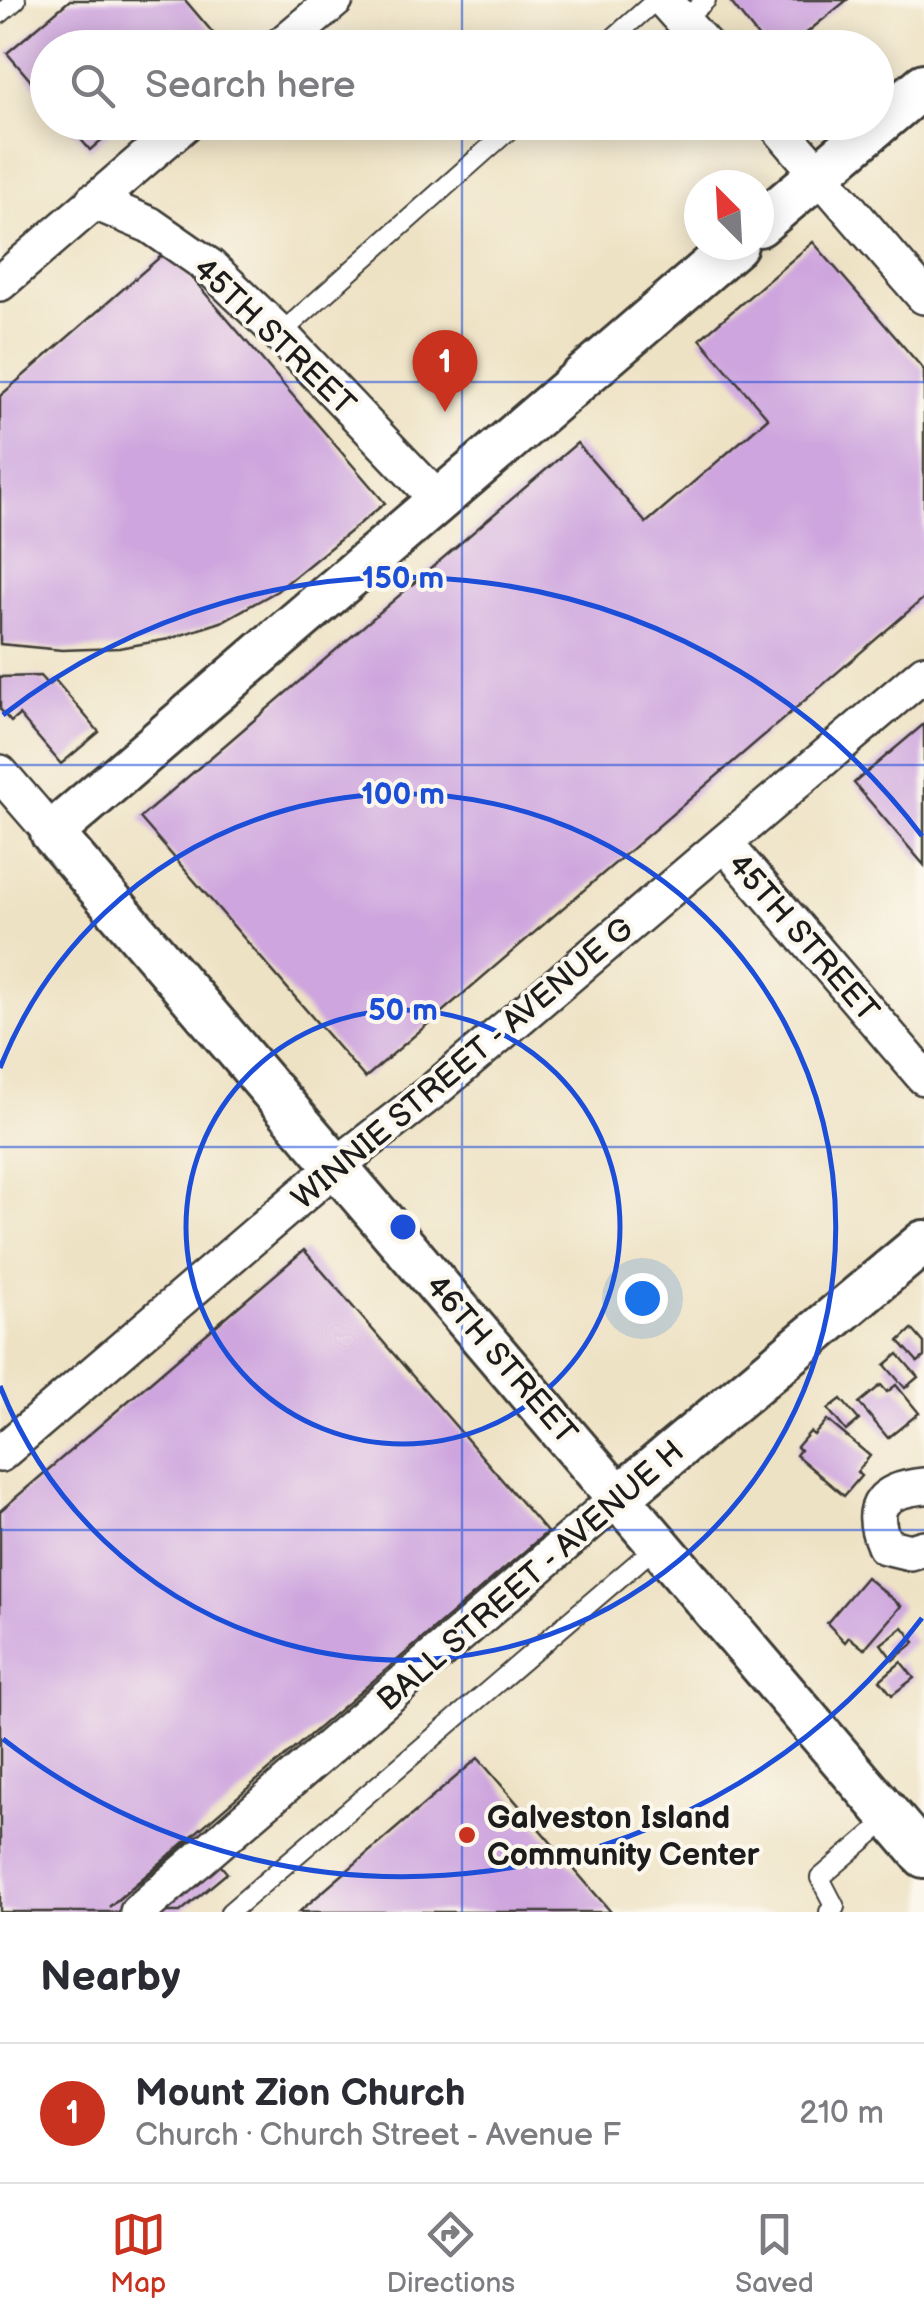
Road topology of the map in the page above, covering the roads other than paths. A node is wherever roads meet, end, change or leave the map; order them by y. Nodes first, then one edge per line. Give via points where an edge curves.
1 (16, 0) edge
2 (335, 0) edge
3 (677, 5) edge
4 (0, 14) edge
5 (299, 30) edge
6 (633, 30) edge
7 (694, 30) edge
8 (924, 86) edge
9 (894, 111) edge
10 (166, 140) edge
11 (498, 140) edge
12 (790, 140) edge
13 (860, 140) edge
14 (820, 174) junction
15 (94, 200) junction
16 (774, 213) edge
17 (718, 260) edge
18 (0, 283) edge
19 (924, 296) edge
20 (280, 334) junction
21 (437, 500) junction
22 (924, 673) edge
23 (0, 773) edge
24 (52, 833) junction
25 (724, 843) junction
26 (924, 1077) edge
27 (336, 1166) junction
28 (924, 1242) edge
29 (0, 1454) edge
30 (924, 1486) edge
31 (620, 1497) junction
32 (659, 1544) junction
33 (924, 1548) edge
34 (890, 1818) junction
35 (924, 1856) edge
36 (835, 1910) edge
37 (138, 1912) edge
38 (230, 1912) edge

1 - 4 lane
2 - 5 street
3 - 6 lane
3 - 7 street
8 - 9 street
10 - 15 street
11 - 20 lane
12 - 14 street
13 - 14 street
14 - 16 street
14 - 19 street
15 - 18 street
15 - 20 street, 45TH STREET via 150,226 209,266
17 - 21 street
20 - 21 street, 45TH STREET
21 - 24 street
22 - 25 street, WINNIE STREET - AVENUE G
23 - 24 street, 46TH STREET
24 - 27 street, 46TH STREET
25 - 26 street, 45TH STREET
25 - 27 street, WINNIE STREET - AVENUE G
27 - 29 street, WINNIE STREET - AVENUE G
27 - 31 street, 46TH STREET
28 - 31 street, BALL STREET - AVENUE H
30 - 33 street via 897,1488 882,1502 877,1528 885,1546
31 - 32 street, 46TH STREET
31 - 37 street, BALL STREET - AVENUE H
32 - 34 street, 46TH STREET
32 - 38 lane
34 - 35 street, 46TH STREET
34 - 36 lane via 820,1878

